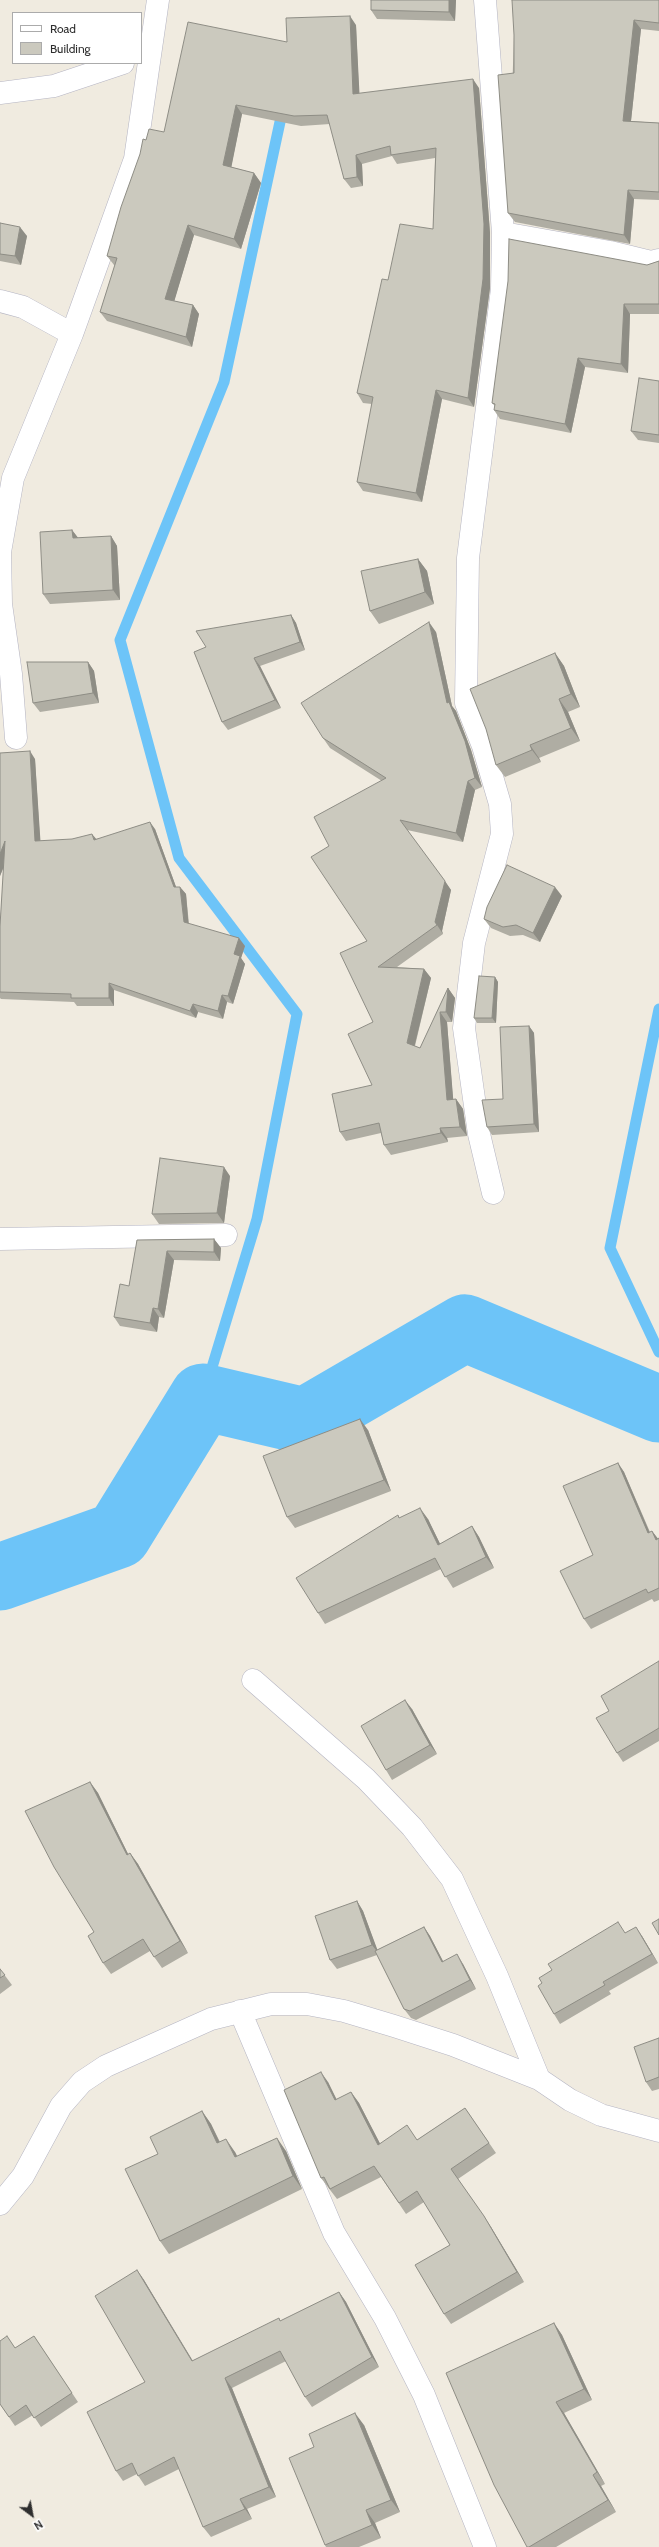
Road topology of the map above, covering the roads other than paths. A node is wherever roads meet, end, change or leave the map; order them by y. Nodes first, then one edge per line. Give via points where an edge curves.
1 (158, 0) edge
2 (485, 0) edge
3 (120, 64) edge
4 (0, 93) edge
5 (503, 233) junction
6 (659, 260) edge
7 (0, 301) edge
8 (72, 334) junction
9 (16, 738) dead end
10 (493, 1193) dead end
11 (226, 1235) dead end
12 (0, 1239) edge
13 (252, 1680) dead end
14 (240, 2011) junction
15 (539, 2079) junction
16 (659, 2131) edge
17 (0, 2204) edge
18 (485, 2547) edge

1 - 8 street via 135,159
2 - 5 street
3 - 4 street via 54,86
5 - 6 street via 651,262
5 - 10 street via 502,289 468,558 466,703 483,746 500,804 502,834 474,943 464,1028 478,1126
7 - 8 street via 23,306
8 - 9 street via 13,478 0,552 1,604 11,674
11 - 12 street
13 - 15 street via 366,1779 412,1827 452,1878 497,1976
14 - 15 street via 271,2004 307,2004 344,2011 453,2045
14 - 17 street via 211,2019 106,2066 82,2082 62,2106 23,2176
14 - 18 street via 334,2233 386,2318 424,2395
15 - 16 street via 570,2100 601,2115

